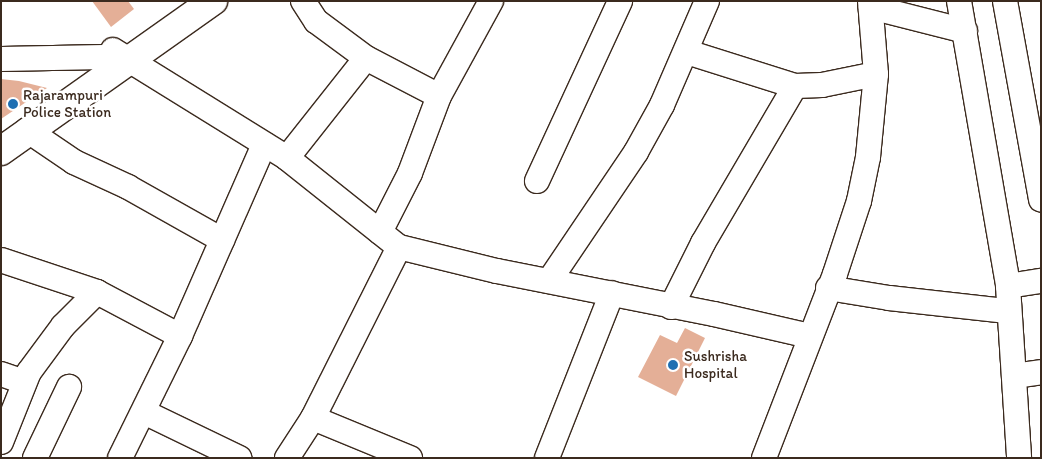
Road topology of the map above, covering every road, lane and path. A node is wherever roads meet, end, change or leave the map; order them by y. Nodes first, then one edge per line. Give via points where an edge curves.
1 (180, 1) edge
2 (213, 1) edge
3 (303, 1) edge
4 (491, 1) edge
5 (620, 1) edge
6 (707, 1) edge
7 (959, 1) edge
8 (1005, 1) edge
9 (870, 4) edge
10 (965, 31) junction
11 (687, 52) junction
12 (115, 57) junction
13 (366, 58) junction
14 (1, 59) edge
15 (876, 74) junction
16 (796, 86) junction
17 (440, 96) junction
18 (14, 131) edge
19 (264, 145) junction
20 (1, 150) edge
21 (287, 158) junction
22 (538, 182) dead end
23 (1041, 200) edge
24 (380, 232) junction
25 (222, 240) junction
26 (399, 247) junction
27 (1, 260) edge
28 (549, 281) junction
29 (1041, 281) edge
30 (1008, 286) junction
31 (828, 288) junction
32 (97, 292) junction
33 (612, 293) junction
34 (671, 307) junction
35 (1007, 311) junction
36 (180, 336) junction
37 (808, 336) junction
38 (1041, 372) edge
39 (1, 374) edge
40 (1014, 376) junction
41 (24, 382) junction
42 (69, 387) dead end
43 (144, 412) junction
44 (313, 418) junction
45 (1, 442) edge
46 (35, 458) edge
47 (120, 458) edge
48 (239, 458) edge
49 (287, 458) edge
50 (410, 458) edge
51 (547, 458) edge
52 (764, 458) edge
53 (1019, 458) edge

1 - 12 main road
2 - 12 main road
3 - 13 street via 316,21
4 - 17 street
5 - 22 street
6 - 11 street
7 - 10 street
8 - 23 street
9 - 10 street
9 - 15 street
10 - 30 street
11 - 16 street
11 - 28 street via 636,152
12 - 14 street
12 - 18 main road
12 - 19 street
13 - 17 street
13 - 21 street
15 - 16 street via 822,85
15 - 31 street via 868,157 859,201
16 - 34 street via 703,243
17 - 24 street via 410,173
18 - 20 main road
18 - 25 street via 128,187
19 - 21 street
19 - 25 street
21 - 24 street
24 - 26 street
25 - 36 street
26 - 28 street
26 - 44 street
27 - 32 street
28 - 33 street
29 - 30 street
30 - 35 street
31 - 35 street
31 - 37 street
32 - 36 street
32 - 41 street via 44,350
33 - 34 street
33 - 51 street
34 - 37 street
35 - 40 street
36 - 43 street
37 - 52 street
38 - 40 street
39 - 41 street
40 - 53 street
41 - 45 street
42 - 46 street
43 - 47 street
43 - 48 street
44 - 49 street
44 - 50 street

